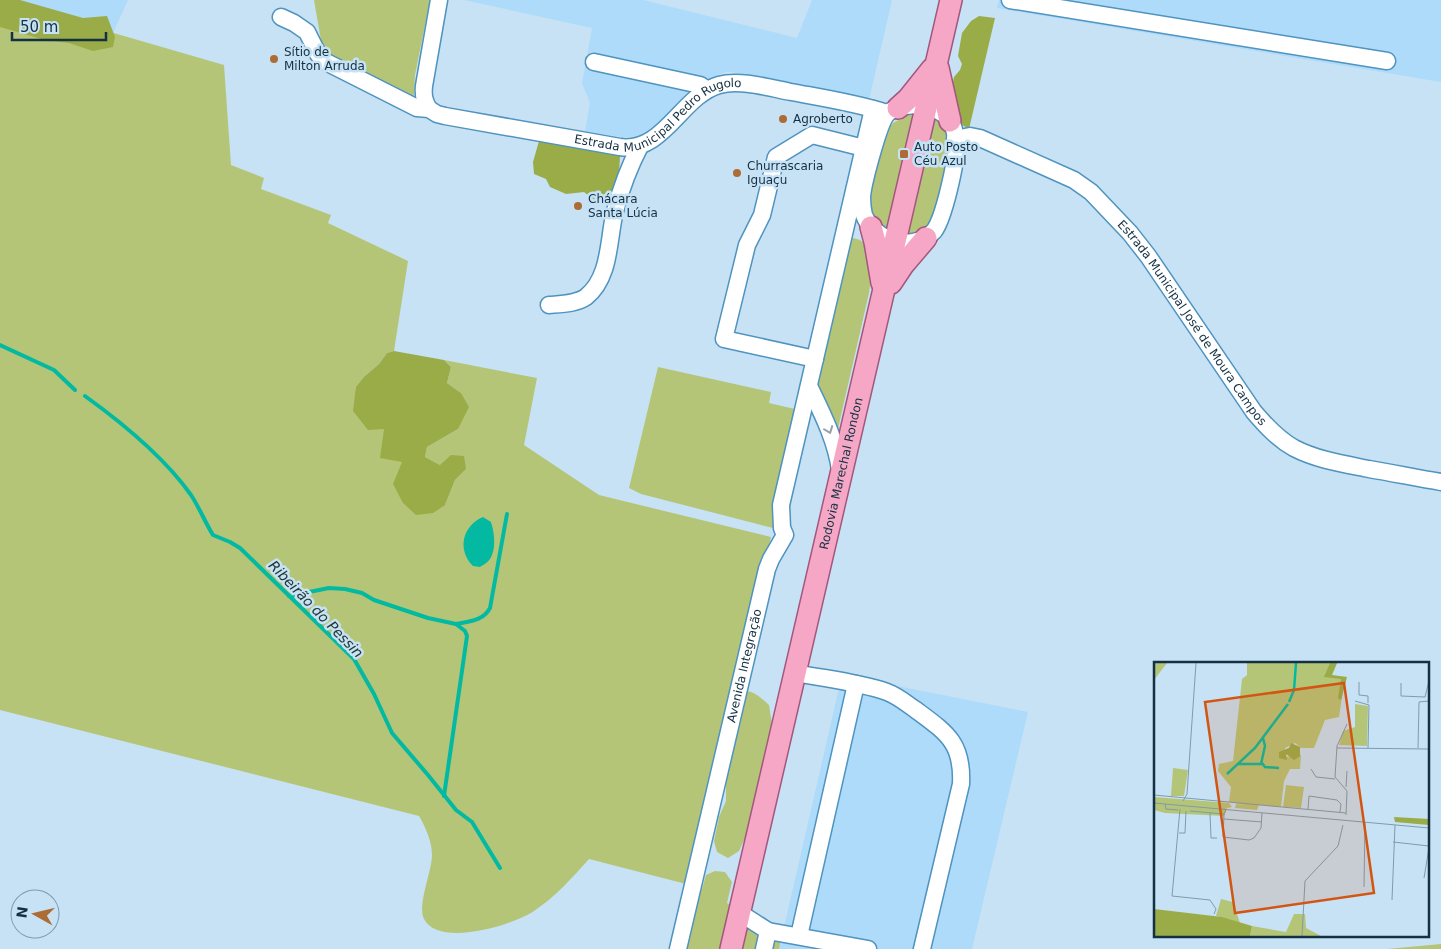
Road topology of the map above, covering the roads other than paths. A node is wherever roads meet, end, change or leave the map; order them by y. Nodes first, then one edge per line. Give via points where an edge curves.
1 (439, 0) edge
2 (951, 0) edge
3 (1010, 0) edge
4 (281, 17) dead end
5 (1387, 61) dead end
6 (594, 62) dead end
7 (937, 62) junction
8 (706, 89) junction
9 (926, 107) junction
10 (429, 109) junction
11 (886, 110) junction
12 (953, 130) junction
13 (640, 146) junction
14 (864, 148) junction
15 (846, 224) junction
16 (870, 225) junction
17 (926, 238) junction
18 (896, 241) junction
19 (883, 296) junction
20 (548, 306) dead end
21 (815, 359) junction
22 (809, 386) junction
23 (841, 477) junction
24 (1441, 482) edge
25 (796, 673) junction
26 (856, 684) junction
27 (740, 913) junction
28 (768, 931) junction
29 (799, 936) junction
30 (678, 949) edge
31 (732, 949) edge
32 (764, 949) edge
33 (868, 949) edge
34 (922, 949) edge

1 - 10 street via 424,86
2 - 7 main road, Rodovia Marechal Rondon
3 - 5 street
4 - 10 street, Estrada Municipal Pedro Rugolo via 307,32 326,62 417,108
6 - 8 street
7 - 9 main road, Rodovia Marechal Rondon
7 - 11 main road via 908,99
7 - 12 main road
8 - 11 street, Estrada Municipal Pedro Rugolo via 730,83 757,86
8 - 13 street, Estrada Municipal Pedro Rugolo via 664,130
9 - 11 street, Estrada Municipal Pedro Rugolo via 916,105
9 - 12 street via 935,110
9 - 18 main road, Rodovia Marechal Rondon
10 - 13 street, Estrada Municipal Pedro Rugolo via 445,116 528,131 628,148
11 - 14 street, Avenida Integração
11 - 16 street via 862,197 864,214
12 - 17 street via 955,160 943,210 934,230
12 - 24 street, Estrada Municipal José de Moura Campos via 980,138 1051,169 1091,192 1148,256 1254,412 1281,439 1294,448 1327,460
13 - 20 street via 614,213 602,277 584,298
14 - 15 street, Avenida Integração
14 - 21 street via 812,135 776,157 762,215 746,245 724,339
15 - 16 street
15 - 21 street, Avenida Integração
16 - 18 street via 881,235
16 - 19 main road
17 - 18 street via 906,243
17 - 19 main road
18 - 19 main road, Rodovia Marechal Rondon
19 - 23 main road, Rodovia Marechal Rondon
21 - 22 street, Avenida Integração
22 -> 23 street via 835,446
22 - 30 street, Avenida Integração via 781,505 785,535 767,569
23 - 25 main road, Rodovia Marechal Rondon
25 - 26 street
25 - 27 main road, Rodovia Marechal Rondon
26 - 29 street
26 - 34 street via 897,696 943,730 956,748 962,768
27 - 28 street
27 - 31 main road, Rodovia Marechal Rondon
28 - 29 street
28 - 32 street
29 - 33 street

